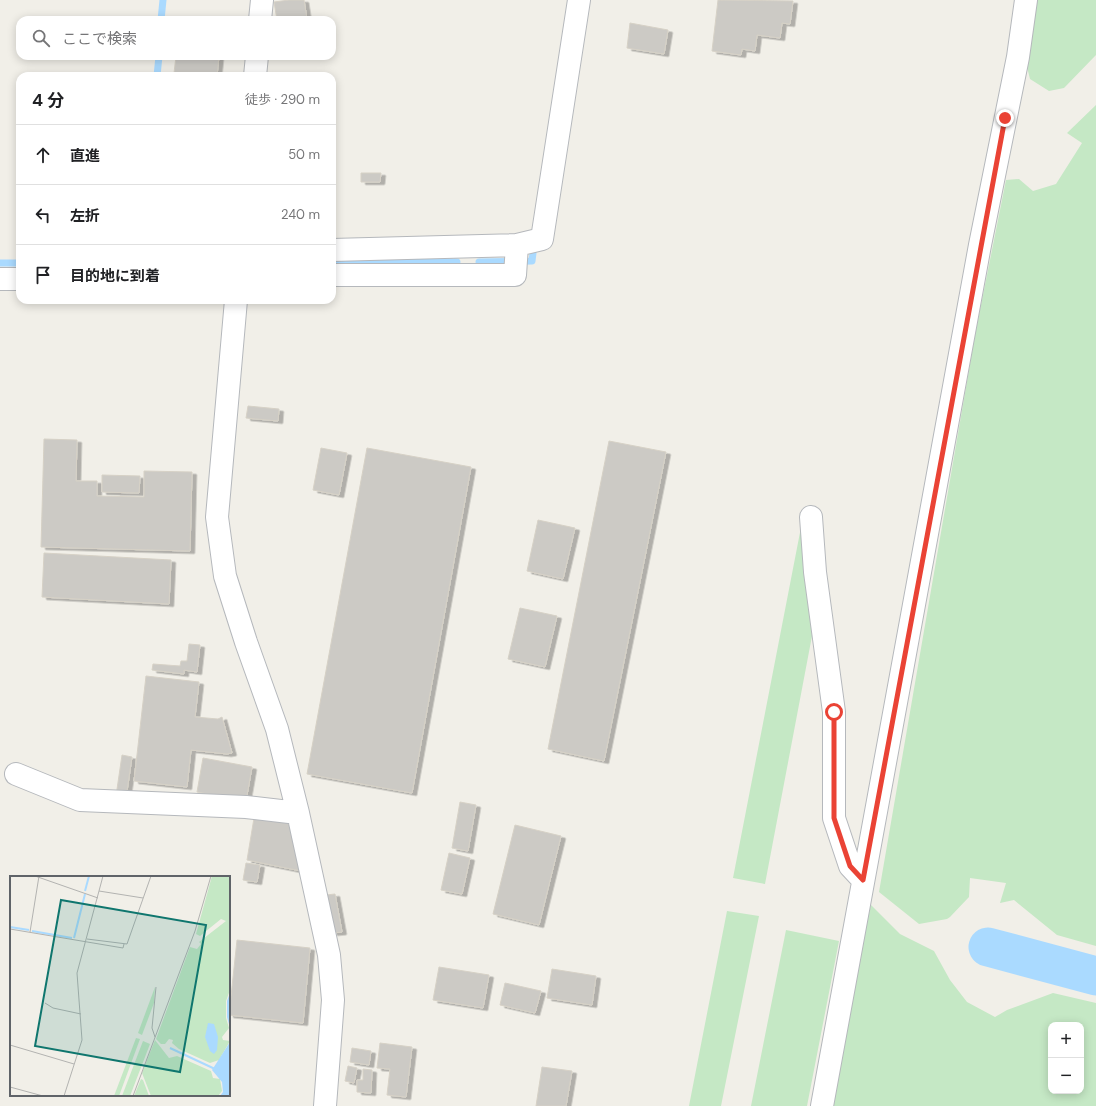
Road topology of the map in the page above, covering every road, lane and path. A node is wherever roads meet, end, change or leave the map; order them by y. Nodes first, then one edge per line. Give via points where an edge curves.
1 (262, 0) edge
2 (579, 0) edge
3 (1026, 0) edge
4 (260, 16) edge
5 (257, 60) edge
6 (255, 72) edge
7 (517, 245) junction
8 (336, 250) edge
9 (336, 275) edge
10 (0, 279) edge
11 (16, 279) edge
12 (236, 304) edge
13 (811, 517) dead end
14 (16, 774) dead end
15 (298, 813) junction
16 (863, 880) junction
17 (325, 1106) edge
18 (822, 1106) edge

1 - 4 street
2 - 7 street via 542,238
3 - 16 street via 1018,57 979,252
5 - 6 street
7 - 8 street
7 - 9 street via 515,275
10 - 11 street
12 - 15 street via 217,517 225,576 277,729
13 - 16 street via 815,572 834,712 834,818 850,866
14 - 15 street via 80,800 246,807
15 - 17 street via 329,955 333,1000
16 - 18 street

